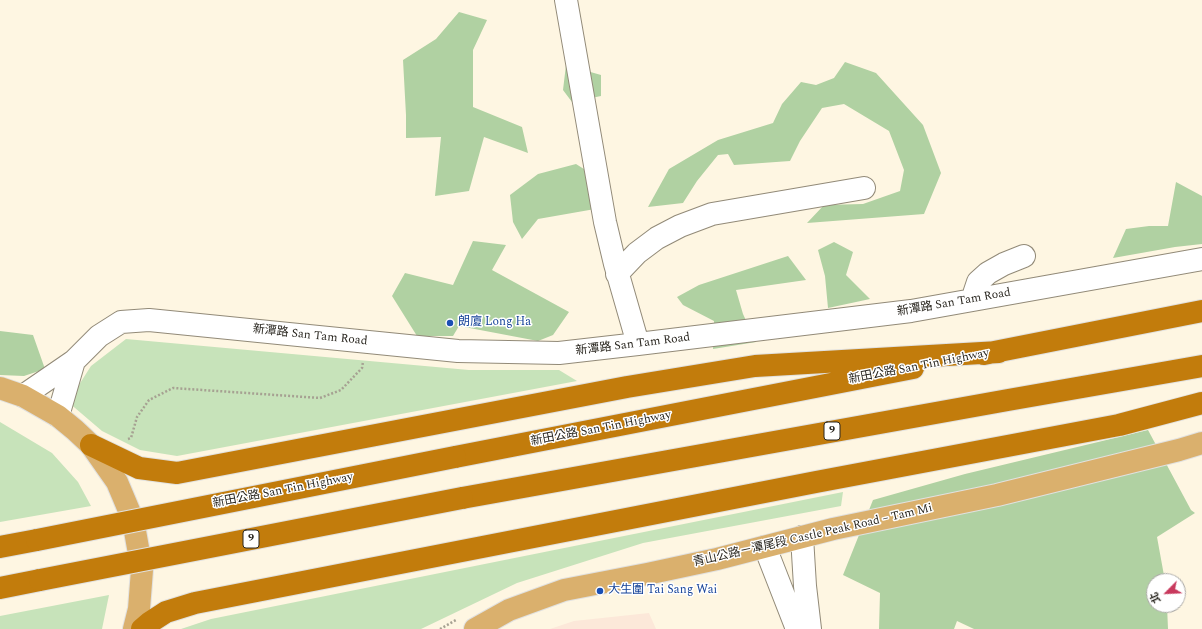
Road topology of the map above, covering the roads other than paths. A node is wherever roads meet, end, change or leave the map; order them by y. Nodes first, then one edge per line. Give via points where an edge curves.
1 (566, 0) edge
2 (864, 188) dead end
3 (1024, 256) dead end
4 (1202, 259) edge
5 (617, 274) junction
6 (972, 300) junction
7 (1202, 312) edge
8 (638, 344) junction
9 (999, 352) junction
10 (74, 361) junction
11 (1202, 366) edge
12 (0, 388) edge
13 (23, 396) junction
14 (1202, 403) edge
15 (58, 416) junction
16 (1202, 443) edge
17 (91, 445) junction
18 (802, 537) junction
19 (0, 547) edge
20 (765, 547) junction
21 (0, 588) edge
22 (134, 629) edge
23 (142, 629) edge
24 (475, 629) edge
25 (796, 629) edge
26 (810, 629) edge

1 - 5 street via 605,222
2 - 5 street via 712,214 657,238 637,253
3 - 6 street via 988,273 978,282
4 - 6 street, 新潭路 San Tam Road
5 - 8 street
6 - 8 street, 新潭路 San Tam Road via 911,311
7 - 9 highway, 新田公路 San Tin Highway
8 - 10 street, 新潭路 San Tam Road via 559,353 458,351 149,320 121,322 99,336
9 - 17 highway via 755,366 620,388 177,473 140,468
9 - 19 highway, 新田公路 San Tin Highway, bridge
10 - 13 street, 新潭路 San Tam Road
10 - 15 street, 新潭路 San Tam Road
11 - 21 highway, 9, bridge via 462,498
12 - 13 main road
13 - 15 main road
14 - 23 highway via 1119,425 195,602 166,612
15 - 17 main road
16 - 18 main road, 青山公路－潭尾段 Castle Peak Road – Tam Mi via 997,495
17 - 22 main road via 117,482 133,520 142,570 139,609
18 - 20 main road, 青山公路－潭尾段 Castle Peak Road – Tam Mi
18 - 26 street via 804,586
20 - 24 main road, 青山公路－潭尾段 Castle Peak Road – Tam Mi via 564,590 509,610
20 - 25 street

